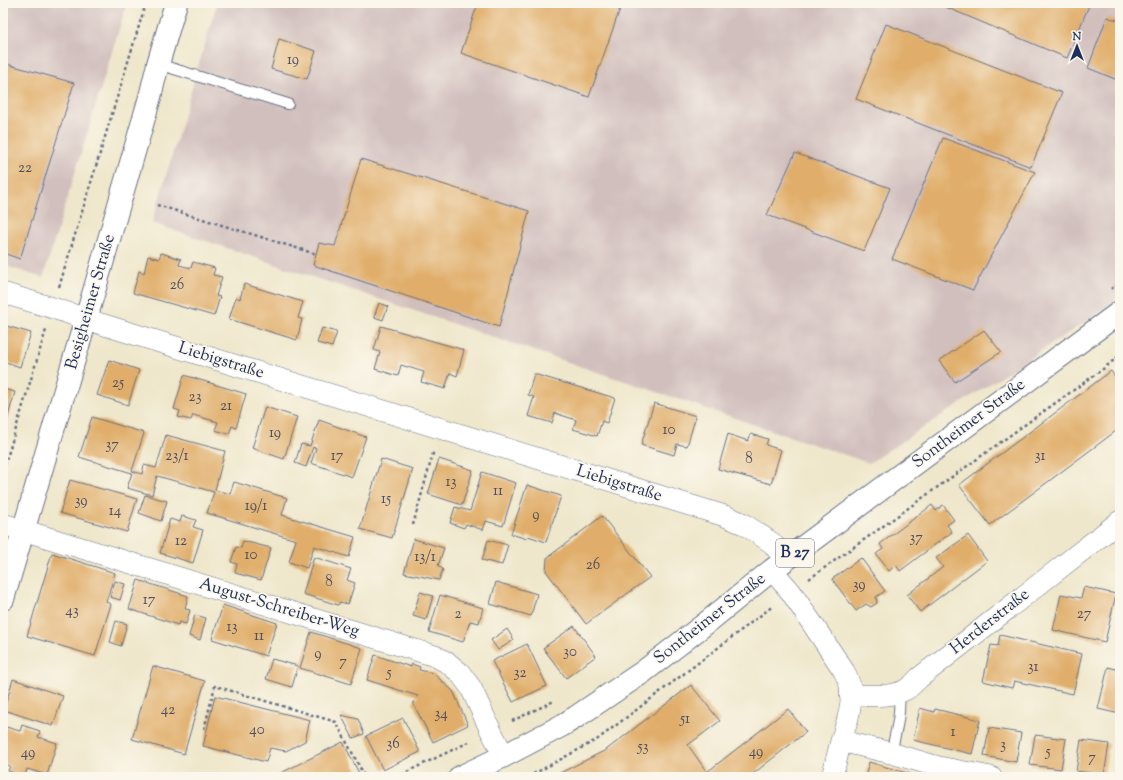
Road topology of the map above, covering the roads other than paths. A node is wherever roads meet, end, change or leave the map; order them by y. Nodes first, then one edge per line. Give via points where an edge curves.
1 (176, 3) edge
2 (158, 64) junction
3 (288, 104) dead end
4 (3, 293) edge
5 (1120, 312) edge
6 (86, 320) junction
7 (1120, 521) edge
8 (13, 527) edge
9 (779, 565) junction
10 (3, 599) edge
11 (899, 692) junction
12 (850, 695) junction
13 (841, 741) junction
14 (891, 753) junction
15 (504, 756) junction
16 (460, 777) edge
17 (832, 777) edge
18 (991, 777) edge

1 - 2 main road, Besigheimer Straße
2 - 3 lane
2 - 6 main road, Besigheimer Straße
4 - 6 street, Liebigstraße
5 - 9 main road, Sontheimer Straße / B 27
6 - 8 main road, Besigheimer Straße
6 - 9 street, Liebigstraße via 725,516 744,524 772,543
7 - 11 street, Herderstraße via 905,690
8 - 10 main road, Besigheimer Straße
8 - 15 street, August-Schreiber-Weg via 435,656 460,673 471,688
9 - 12 street, Liebigstraße via 791,592 844,671 850,685
9 - 15 main road, Sontheimer Straße / B 27 via 643,672 576,717
11 - 12 street, Herderstraße via 888,695
11 - 14 lane via 899,720
12 - 13 street, Liebigstraße via 848,718
13 - 14 street
13 - 17 street, Liebigstraße
14 - 18 street via 939,767
15 - 16 main road, Sontheimer Straße / B 27

